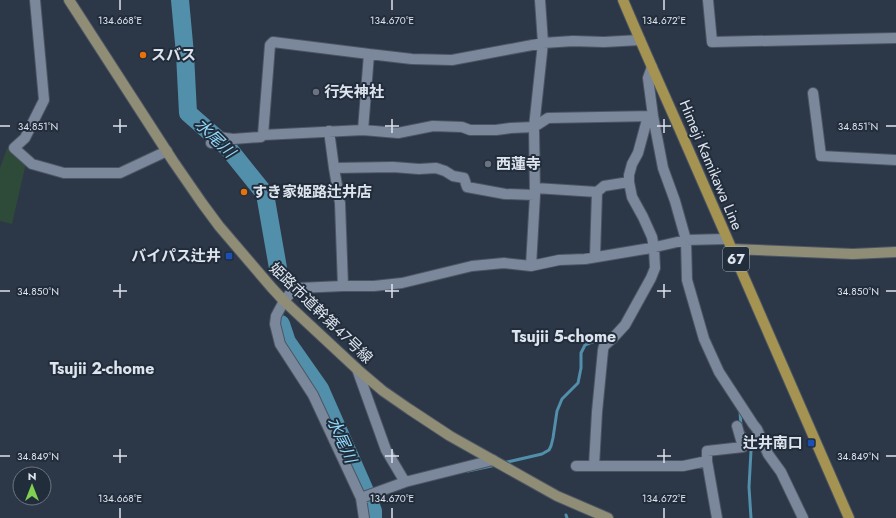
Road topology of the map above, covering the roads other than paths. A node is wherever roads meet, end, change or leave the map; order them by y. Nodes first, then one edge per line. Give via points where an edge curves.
1 (35, 0) edge
2 (69, 0) edge
3 (540, 0) edge
4 (623, 0) edge
5 (708, 0) edge
6 (896, 38) edge
7 (640, 40) junction
8 (543, 43) junction
9 (369, 54) junction
10 (652, 67) junction
11 (813, 93) dead end
12 (650, 116) junction
13 (534, 127) junction
14 (363, 130) junction
15 (329, 131) junction
16 (263, 135) junction
17 (214, 141) dead end
18 (167, 152) junction
19 (896, 160) edge
20 (334, 168) junction
21 (629, 182) junction
22 (535, 191) junction
23 (597, 192) junction
24 (726, 239) junction
25 (686, 240) junction
26 (654, 248) junction
27 (732, 249) junction
28 (896, 252) edge
29 (595, 257) junction
30 (531, 266) junction
31 (343, 286) junction
32 (284, 301) junction
33 (356, 369) junction
34 (737, 426) dead end
35 (493, 460) junction
36 (707, 461) junction
37 (576, 466) dead end
38 (594, 466) junction
39 (405, 482) junction
40 (361, 498) junction
41 (364, 518) edge
42 (608, 518) edge
43 (717, 518) edge
44 (803, 518) edge
45 (850, 518) edge

1 - 18 street via 44,100 25,138 14,148 32,164 64,173 120,173
2 - 18 street, 姫路市道幹第47号線
3 - 8 street
4 - 7 main road, Himeji Kamikawa Line / 67
5 - 6 street via 712,42
7 - 8 street
7 - 10 main road, Himeji Kamikawa Line / 67
8 - 9 street via 452,60
8 - 13 street
9 - 14 street
9 - 16 street via 273,42 270,45
10 - 12 street via 648,78
10 - 24 main road, Himeji Kamikawa Line / 67
11 - 19 street via 822,156
12 - 13 street via 548,118
12 - 21 street via 632,164
12 - 25 street via 663,168
13 - 14 street via 470,130 462,127 432,126 398,133
13 - 22 street
14 - 15 street
15 - 16 street
15 - 20 street
16 - 17 street
18 - 32 street, 姫路市道幹第47号線 via 219,226
20 - 22 street via 436,168 464,178 467,187 505,194
20 - 31 street via 340,203
21 - 23 street via 604,186
21 - 26 street via 632,197 652,236
22 - 23 street
22 - 30 street
23 - 29 street
24 - 25 street
24 - 27 main road, Himeji Kamikawa Line / 67
25 - 26 street
25 - 44 street via 687,280 704,339 719,372 757,429 768,454 781,472
26 - 29 street
26 - 38 street via 655,268 651,278 625,325 604,346
27 - 28 street via 853,254
27 - 45 main road, Himeji Kamikawa Line / 67
29 - 30 street via 559,260
30 - 31 street via 504,263 472,266 402,283
31 - 32 street via 299,288 293,290
32 - 33 street, 姫路市道幹第47号線
32 - 40 street via 275,324 280,344 313,394
33 - 35 street, 姫路市道幹第47号線 via 383,391 450,436
33 - 39 street via 386,450
34 - 36 street via 743,447 707,451
35 - 39 street
35 - 42 street, 姫路市道幹第47号線 via 557,496
36 - 38 street via 682,466
36 - 43 street
37 - 38 street
39 - 40 street
40 - 41 street

